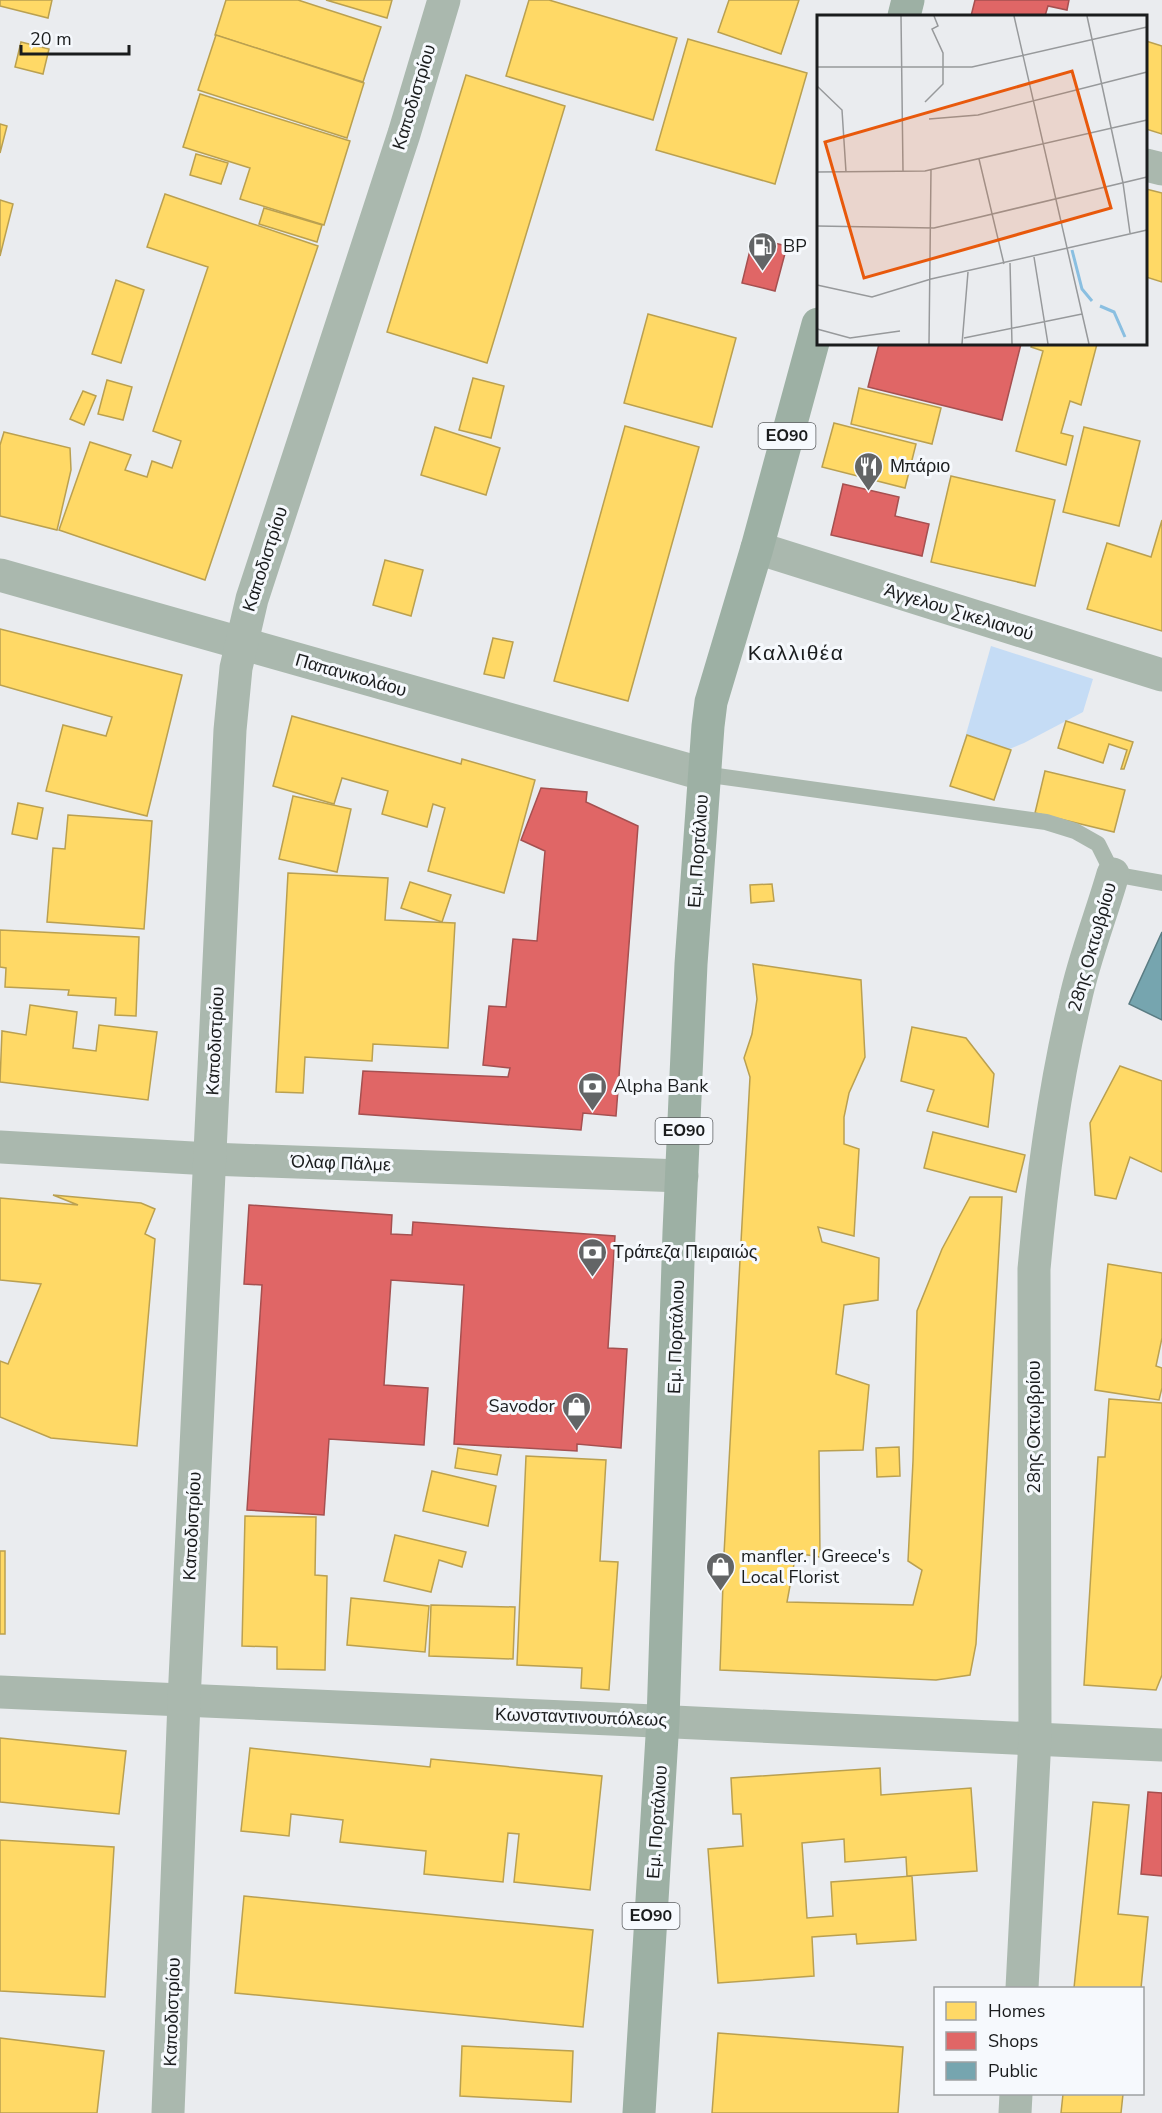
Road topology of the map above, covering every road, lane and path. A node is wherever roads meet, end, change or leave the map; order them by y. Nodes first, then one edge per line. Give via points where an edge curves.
1 (444, 0) edge
2 (908, 0) edge
3 (904, 15) edge
4 (1147, 165) edge
5 (1162, 169) edge
6 (817, 331) edge
7 (757, 548) junction
8 (0, 575) edge
9 (240, 644) junction
10 (1162, 675) edge
11 (703, 774) junction
12 (1113, 874) junction
13 (1162, 883) edge
14 (0, 1148) edge
15 (210, 1159) junction
16 (682, 1176) junction
17 (0, 1692) edge
18 (184, 1701) junction
19 (663, 1720) junction
20 (1035, 1738) junction
21 (1162, 1745) edge
22 (1022, 1987) edge
23 (1016, 2095) edge
24 (168, 2113) edge
25 (639, 2113) edge
26 (1015, 2113) edge

1 - 9 street, Καποδιστρίου
2 - 3 main road
4 - 5 street
6 - 7 main road, Εμ. Πορτάλιου / ΕΟ90
7 - 10 street, Άγγελου Σικελιανού
7 - 11 main road, Εμ. Πορτάλιου / ΕΟ90 via 711,702
8 - 9 street, Παπανικολάου
9 - 11 street, Παπανικολάου
9 - 15 street, Καποδιστρίου via 230,730
11 - 12 lane via 1046,822 1075,831 1098,844
11 - 16 main road, Εμ. Πορτάλιου / ΕΟ90
12 - 13 lane
12 - 20 street, 28ης Οκτωβρίου via 1075,1000 1050,1136 1034,1269
14 - 15 street, Όλαφ Πάλμε
15 - 16 street, Όλαφ Πάλμε
15 - 18 street, Καποδιστρίου
16 - 19 main road, Εμ. Πορτάλιου / ΕΟ90
17 - 18 street, Κωνσταντινουπόλεως
18 - 19 street, Κωνσταντινουπόλεως
18 - 24 street, Καποδιστρίου
19 - 20 street, Κωνσταντινουπόλεως
19 - 25 main road, Εμ. Πορτάλιου / ΕΟ90
20 - 21 street, Κωνσταντινουπόλεως
20 - 22 street, 28ης Οκτωβρίου
23 - 26 street

